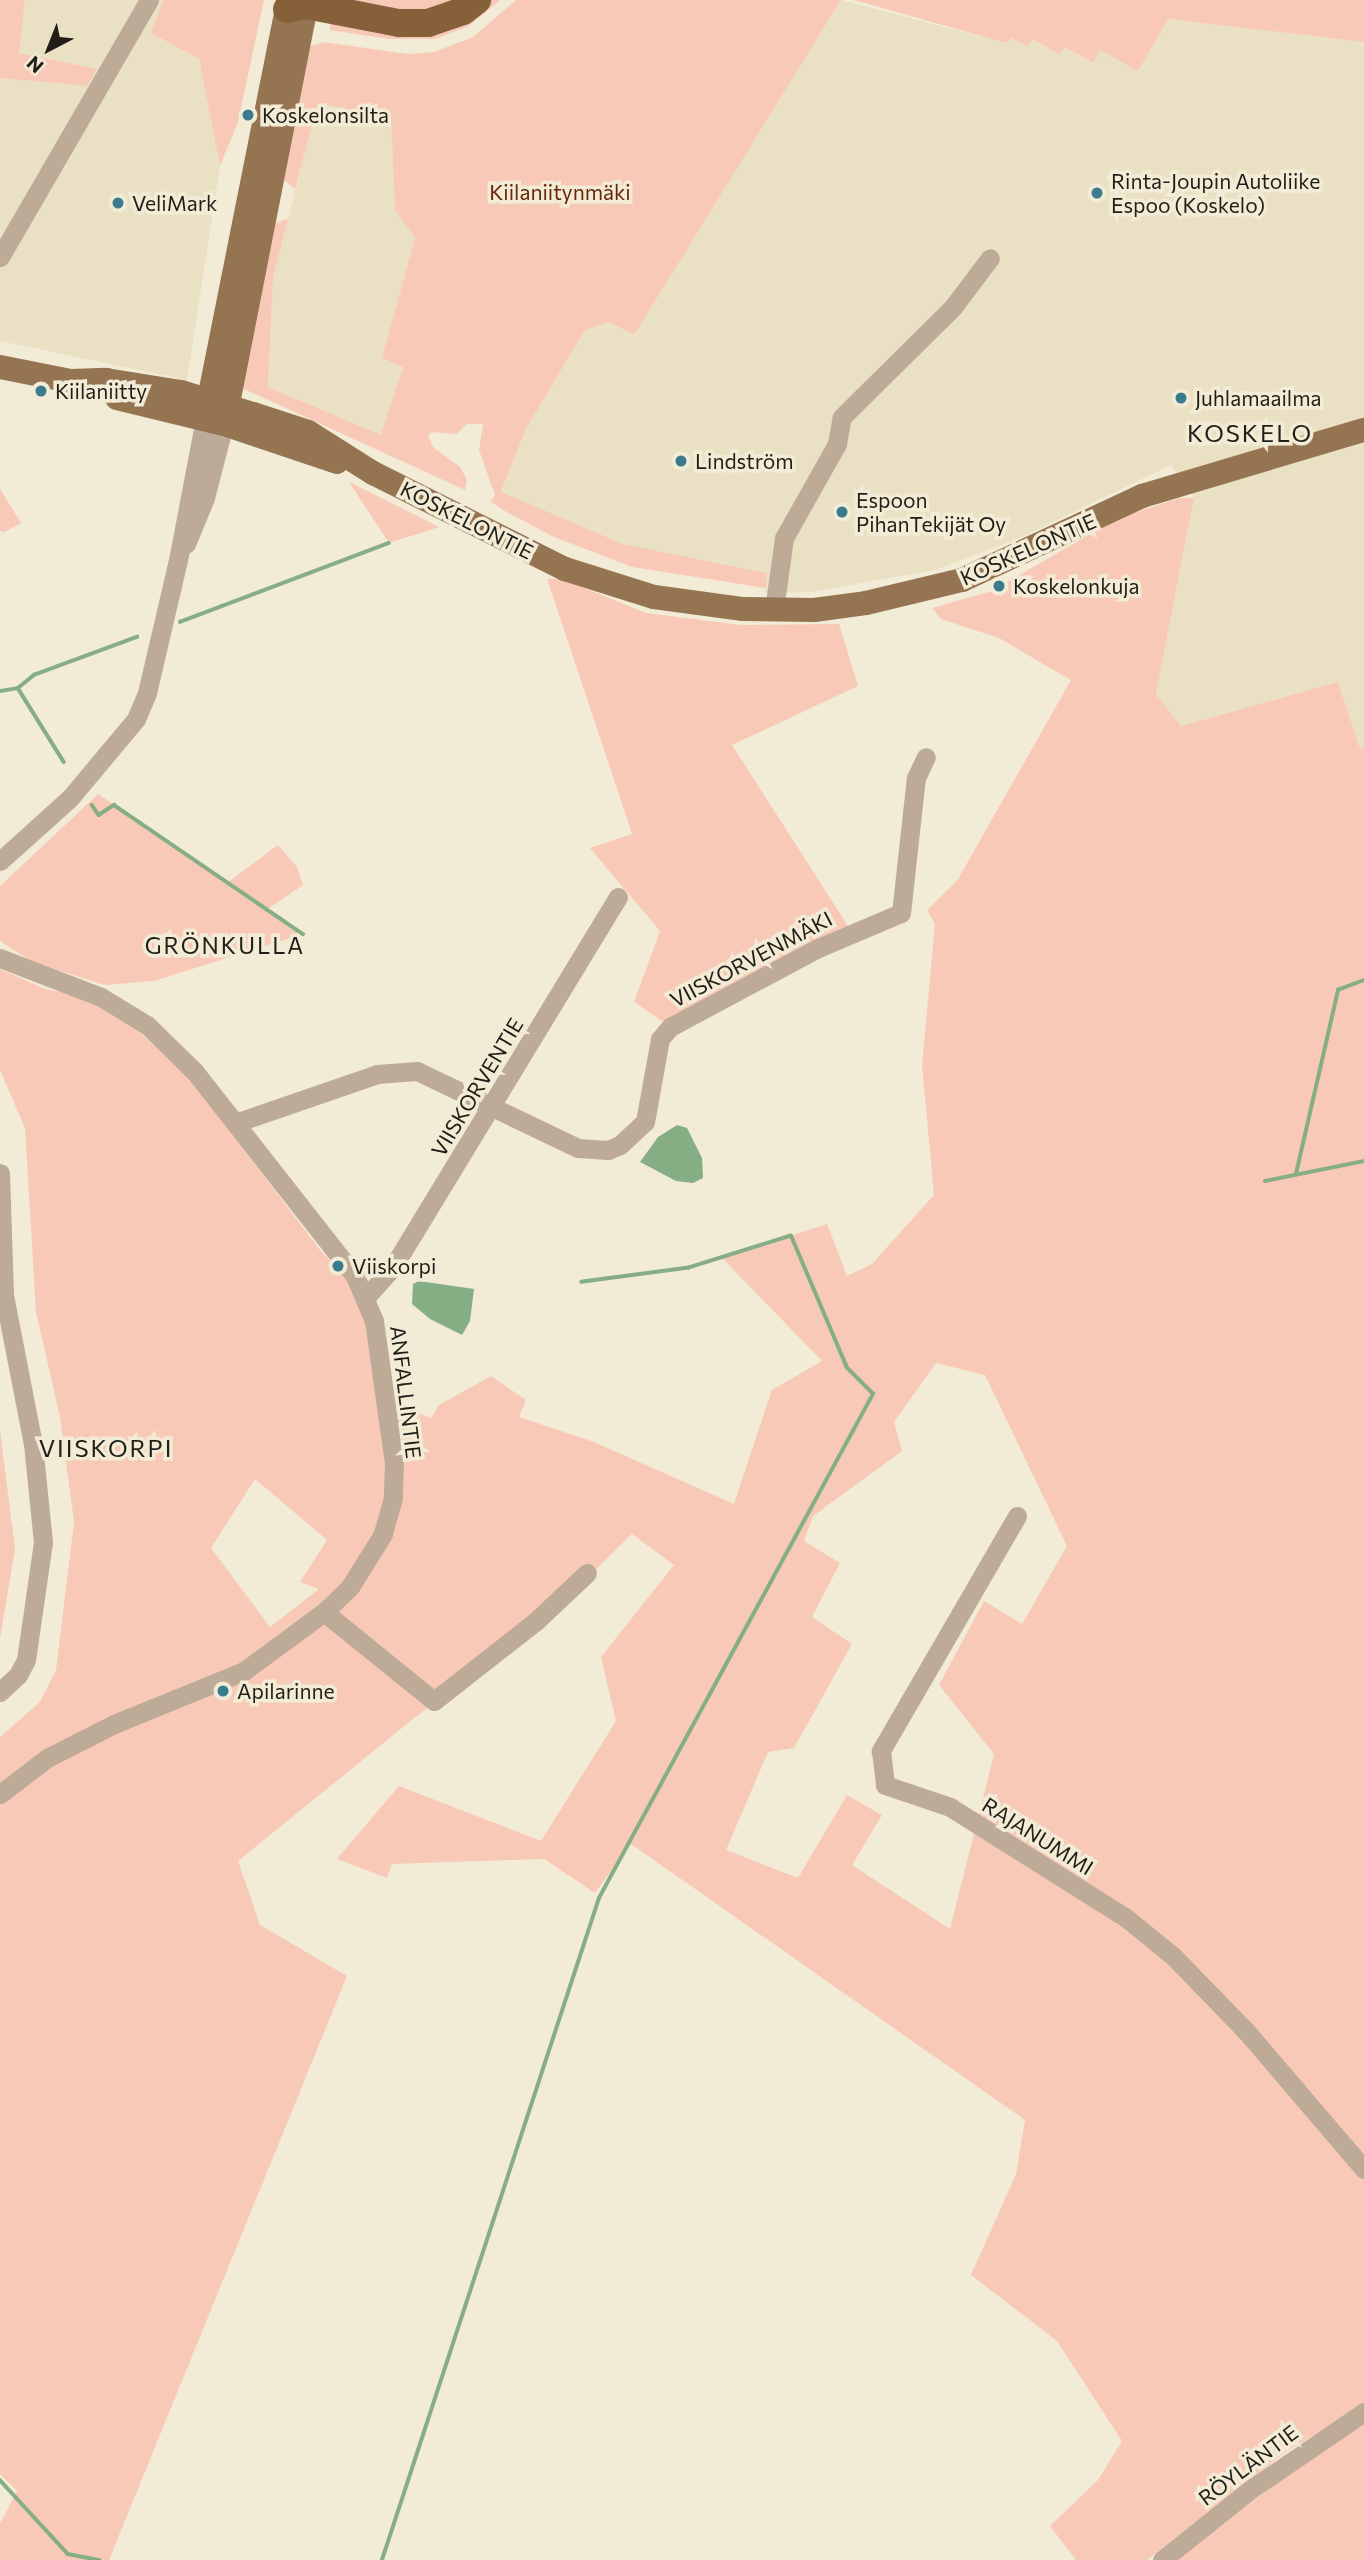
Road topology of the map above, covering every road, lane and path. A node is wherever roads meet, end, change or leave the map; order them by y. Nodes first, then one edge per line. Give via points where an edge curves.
1 (149, 0) edge
2 (477, 0) edge
3 (298, 4) edge
4 (0, 257) edge
5 (990, 258) dead end
6 (0, 367) edge
7 (217, 412) junction
8 (1364, 430) edge
9 (774, 610) junction
10 (926, 757) dead end
11 (0, 861) edge
12 (618, 897) dead end
13 (0, 958) edge
14 (493, 1106) junction
15 (235, 1123) junction
16 (0, 1173) edge
17 (367, 1296) junction
18 (1017, 1516) dead end
19 (587, 1573) dead end
20 (324, 1612) junction
21 (0, 1692) edge
22 (0, 1794) edge
23 (1364, 2169) edge
24 (1364, 2412) edge
25 (1162, 2560) edge

1 - 4 street
2 - 3 highway via 463,11 428,23 398,23
3 - 7 main road
5 - 9 street via 953,307 842,417 836,444 784,538
6 - 7 main road, KOSKELONTIE via 71,381 85,390
7 - 9 main road, KOSKELONTIE via 373,472 527,552 612,586 684,603
7 - 11 street via 147,693 136,719 70,798
8 - 9 main road, KOSKELONTIE via 1142,496 962,580 866,603
10 - 14 street, VIISKORVENMÄKI via 916,778 901,913 837,939 670,1027 660,1039 640,1131 608,1150 578,1148
12 - 14 street, VIISKORVENTIE
13 - 15 street, ANFALLINTIE via 101,997 147,1025 195,1072
14 - 15 street, VIISKORVENMÄKI via 432,1074 400,1070
14 - 17 street, VIISKORVENTIE via 393,1267
15 - 17 street, ANFALLINTIE
16 - 21 street via 5,1295 33,1444 43,1542 26,1660
17 - 20 street, ANFALLINTIE via 386,1400 393,1498 383,1534 368,1562
18 - 23 street, RAJANUMMI via 881,1751 885,1784 950,1807 1125,1917 1173,1956 1246,2031
19 - 20 street via 536,1621 434,1701
20 - 22 street, ANFALLINTIE via 247,1669 47,1758
24 - 25 street, RÖYLÄNTIE via 1251,2489

